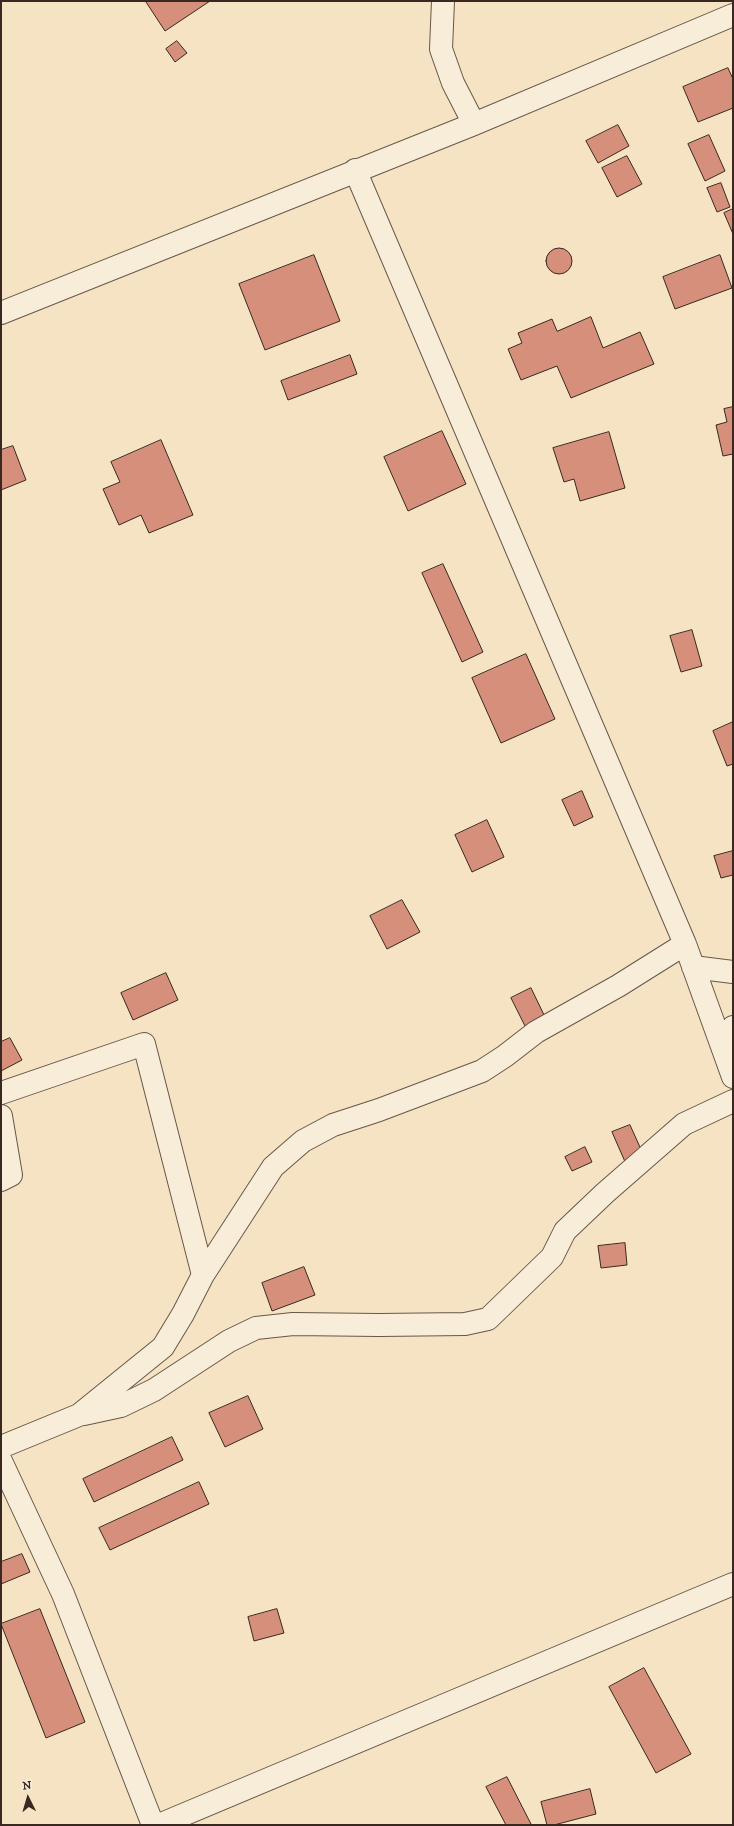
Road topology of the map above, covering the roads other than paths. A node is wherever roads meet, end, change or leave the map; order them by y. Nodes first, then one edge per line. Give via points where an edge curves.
1 (443, 1) edge
2 (733, 15) edge
3 (474, 124) junction
4 (355, 170) junction
5 (1, 313) edge
6 (685, 944) junction
7 (693, 967) junction
8 (733, 972) edge
9 (733, 1027) edge
10 (724, 1051) junction
11 (733, 1077) edge
12 (1, 1093) edge
13 (733, 1101) edge
14 (1, 1116) edge
15 (1, 1180) edge
16 (203, 1274) junction
17 (79, 1415) junction
18 (1, 1446) edge
19 (1, 1461) edge
20 (733, 1584) edge
21 (153, 1825) edge
22 (159, 1825) edge

1 - 3 street via 441,49 453,83
2 - 3 street
3 - 4 street
4 - 5 street
4 - 6 street
6 - 7 street
6 - 16 street via 618,986 536,1032 482,1071 333,1125 303,1141 273,1168
7 - 8 street
7 - 10 street
9 - 10 street
10 - 11 street
12 - 16 street via 144,1044
13 - 17 street via 684,1124 605,1193 565,1231 552,1257 488,1319 465,1324 293,1324 256,1328 230,1341 154,1390 121,1406
14 - 15 street via 11,1175
16 - 17 street via 184,1314 162,1347
17 - 18 street
19 - 21 street via 63,1594
20 - 22 street

